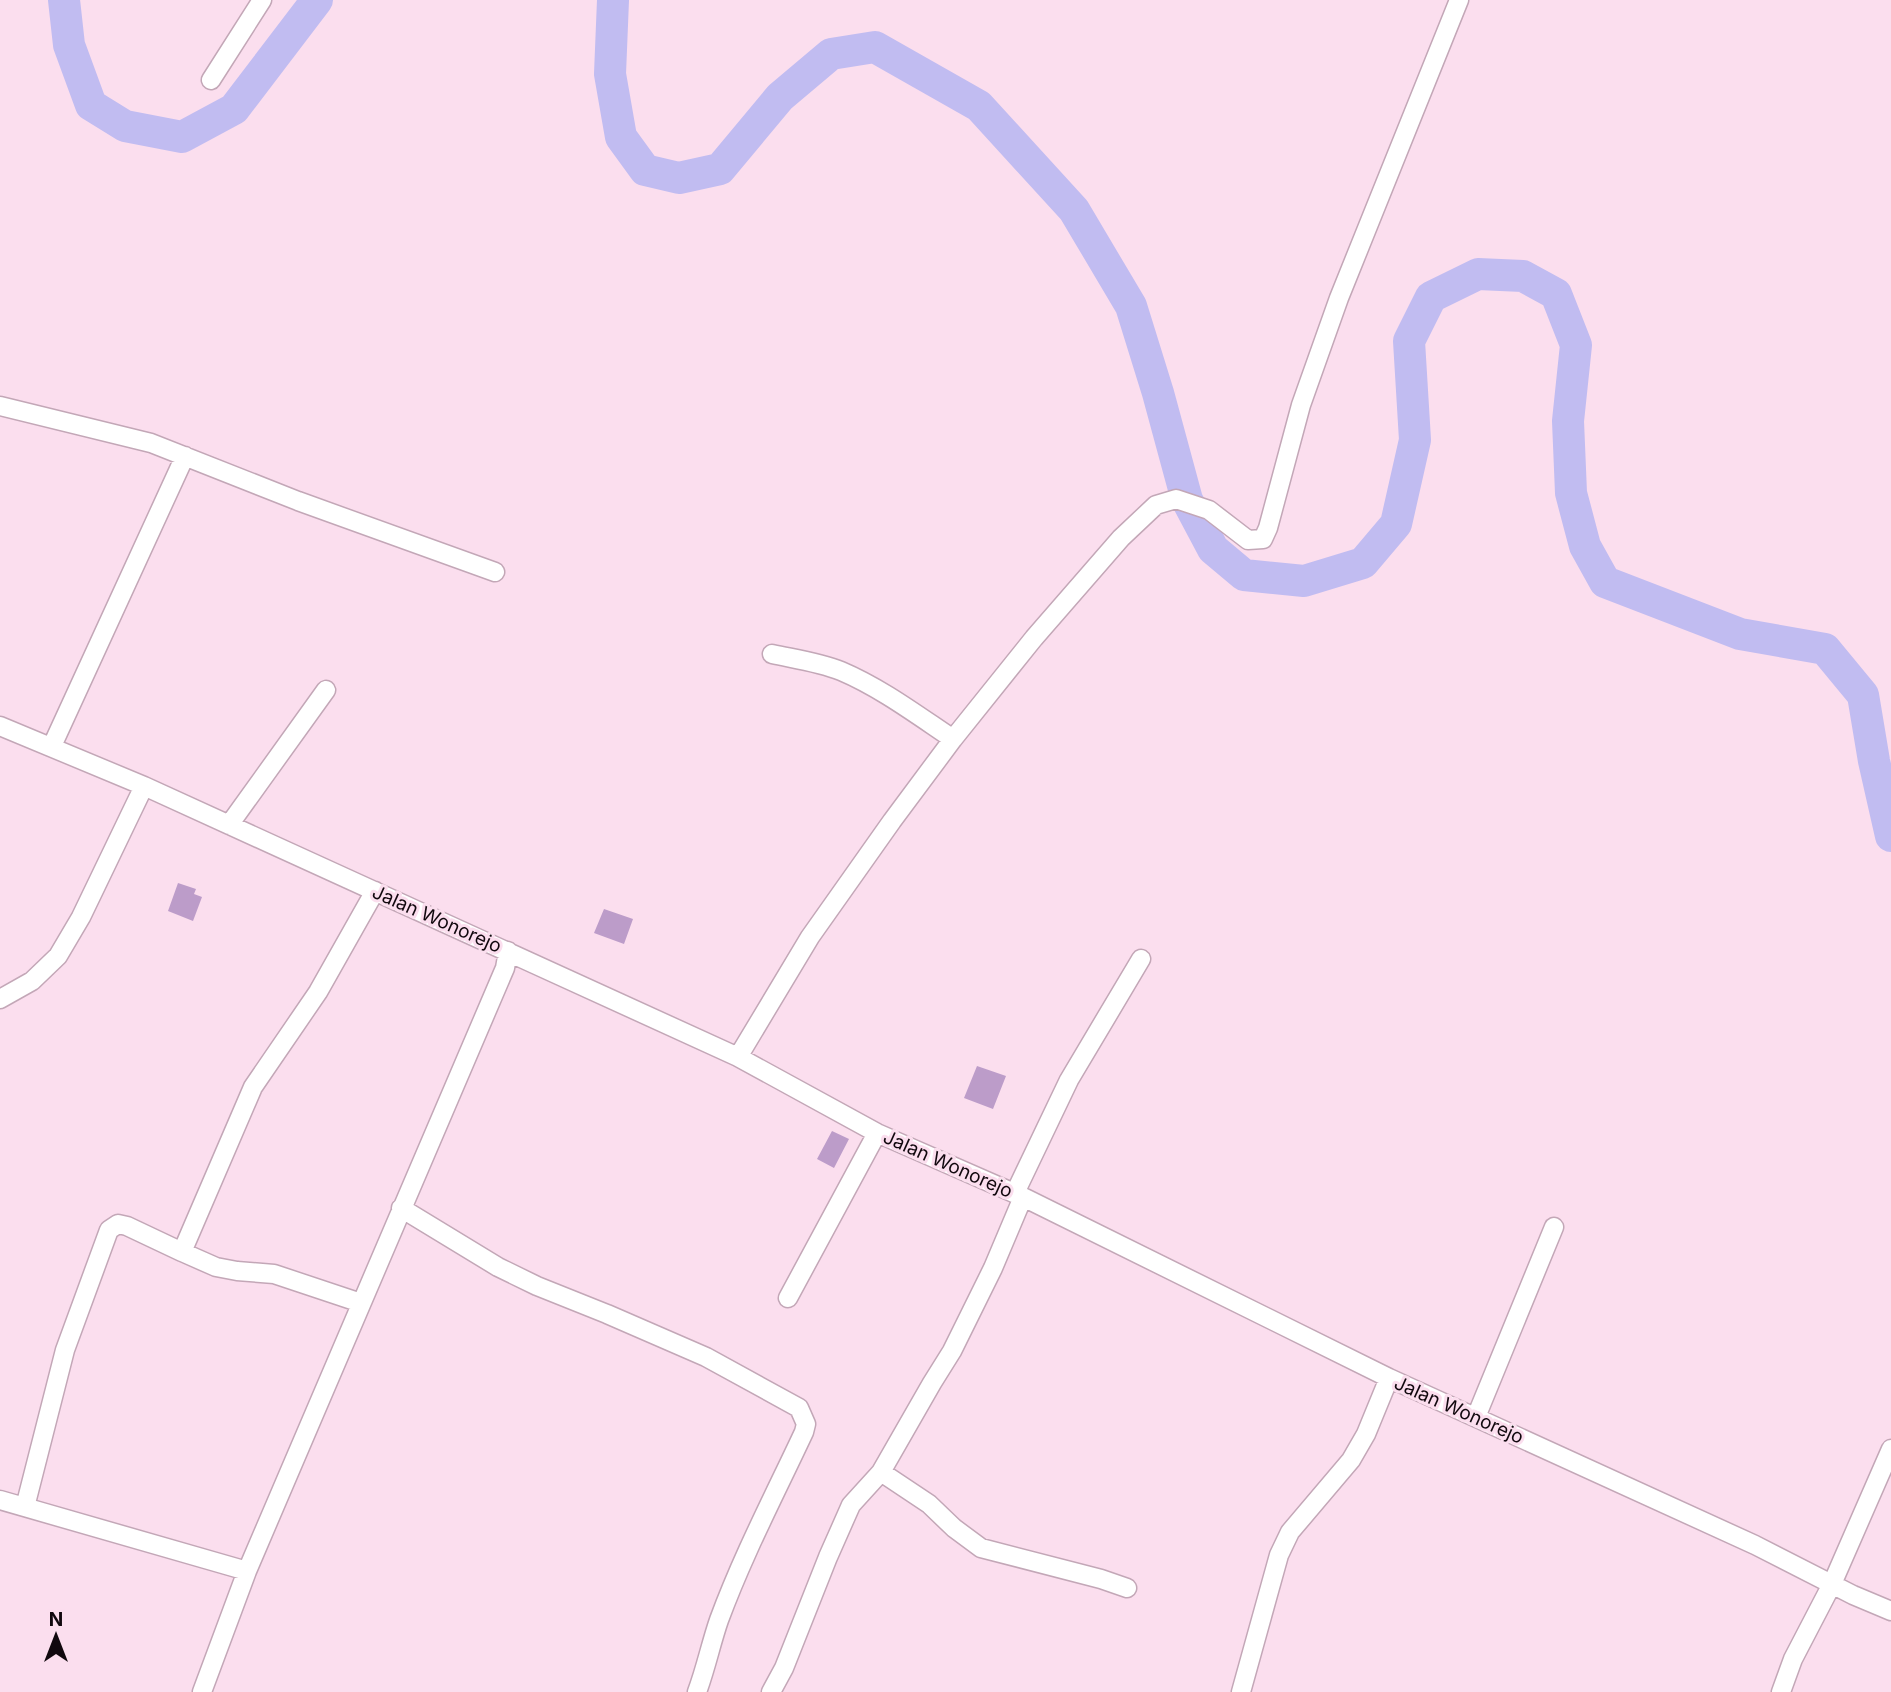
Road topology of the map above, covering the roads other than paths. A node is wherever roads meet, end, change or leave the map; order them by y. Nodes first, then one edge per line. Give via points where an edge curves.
1 (262, 0) edge
2 (1459, 0) edge
3 (211, 80) dead end
4 (0, 406) edge
5 (185, 456) junction
6 (495, 572) dead end
7 (772, 654) dead end
8 (326, 690) dead end
9 (0, 726) edge
10 (953, 739) junction
11 (52, 746) junction
12 (144, 786) junction
13 (229, 825) junction
14 (375, 891) junction
15 (508, 951) junction
16 (1141, 959) dead end
17 (0, 999) edge
18 (738, 1057) junction
19 (877, 1133) junction
20 (1019, 1195) junction
21 (401, 1208) junction
22 (1554, 1227) dead end
23 (182, 1252) junction
24 (788, 1298) dead end
25 (361, 1303) junction
26 (1390, 1378) junction
27 (1476, 1417) junction
28 (1891, 1449) edge
29 (881, 1472) junction
30 (0, 1500) edge
31 (25, 1507) junction
32 (247, 1571) junction
33 (1832, 1584) junction
34 (1127, 1588) dead end
35 (1891, 1611) edge
36 (202, 1692) edge
37 (697, 1692) edge
38 (771, 1692) edge
39 (1241, 1692) edge
40 (1781, 1692) edge

1 - 3 street
2 - 10 street via 1339,298 1261,540 1248,540 1199,506 1180,500 1156,505 1034,638
4 - 5 street via 151,443
5 - 6 street
5 - 11 street
7 - 10 street via 840,671 892,698
8 - 13 street
9 - 11 street, Jalan Wonorejo
10 - 18 street via 810,937
11 - 12 street, Jalan Wonorejo
12 - 13 street, Jalan Wonorejo
12 - 17 street via 58,956 32,981
13 - 14 street, Jalan Wonorejo
14 - 15 street, Jalan Wonorejo
14 - 23 street via 318,992 253,1087
15 - 18 street, Jalan Wonorejo
15 - 21 street via 505,968
16 - 20 street via 1069,1080
18 - 19 street, Jalan Wonorejo
19 - 20 street, Jalan Wonorejo
19 - 24 street
20 - 26 street, Jalan Wonorejo
20 - 29 street via 993,1268 953,1351
21 - 25 street
21 - 37 street via 498,1267 706,1357 799,1408 806,1424 804,1432 731,1591
22 - 27 street
23 - 25 street via 216,1267 274,1274
23 - 31 street via 127,1226 118,1224 109,1230 65,1350
25 - 32 street
26 - 27 street, Jalan Wonorejo
26 - 39 street via 1351,1460 1290,1532 1279,1555
27 - 33 street, Jalan Wonorejo
28 - 33 street
29 - 34 street via 929,1504 981,1548
29 - 38 street via 851,1504
30 - 31 street
31 - 32 street
32 - 36 street
33 - 35 street, Jalan Wonorejo
33 - 40 street

